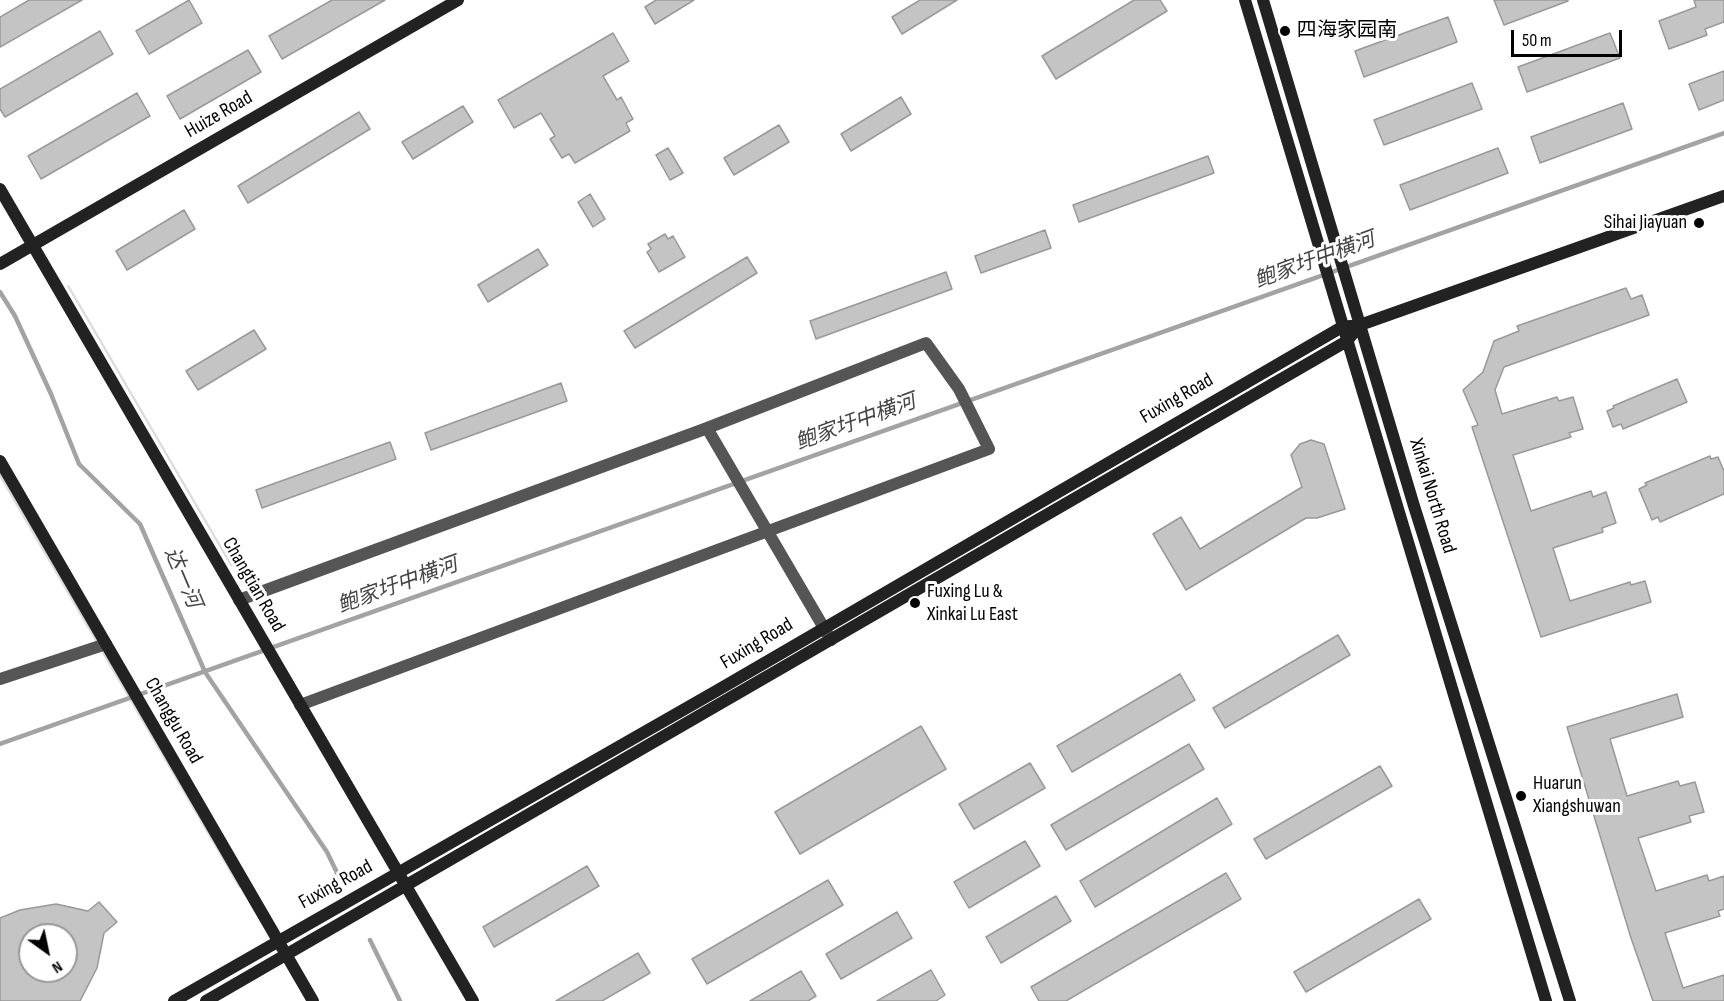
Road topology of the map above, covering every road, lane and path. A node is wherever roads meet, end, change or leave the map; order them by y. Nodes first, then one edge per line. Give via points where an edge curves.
1 (458, 0) edge
2 (1245, 0) edge
3 (1263, 0) edge
4 (0, 189) edge
5 (1724, 196) edge
6 (33, 245) junction
7 (0, 264) edge
8 (1360, 325) junction
9 (1342, 327) junction
10 (1347, 341) junction
11 (707, 428) junction
12 (0, 461) edge
13 (769, 531) junction
14 (239, 600) junction
15 (823, 627) junction
16 (831, 640) junction
17 (106, 644) junction
18 (0, 679) edge
19 (300, 705) junction
20 (398, 873) junction
21 (406, 885) junction
22 (278, 940) junction
23 (286, 955) junction
24 (174, 1001) edge
25 (206, 1001) edge
26 (313, 1001) edge
27 (473, 1001) edge
28 (1546, 1001) edge
29 (1570, 1001) edge

1 - 6 street, Huize Road
2 - 9 street, Xinkai North Road
3 - 8 street, Xinkai North Road
4 - 6 street, Changtian Road
5 - 8 street, Fuxing Road
6 - 7 street, Huize Road
6 - 14 street, Changtian Road
8 - 9 street, Fuxing Road
8 - 10 street, Fuxing Road
8 - 29 street, Xinkai North Road
9 - 10 street, Xinkai North Road
9 - 15 street, Fuxing Road
10 - 16 street, Fuxing Road
10 - 28 street, Xinkai North Road
11 - 13 street
11 - 13 street via 926,343 959,389 989,449
11 - 14 street
12 - 17 street, Changgu Road
13 - 15 street
13 - 19 street
14 - 19 street, Changtian Road
15 - 16 street
15 - 20 street, Fuxing Road
16 - 21 street, Fuxing Road
17 - 18 street
17 - 22 street, Changgu Road
19 - 20 street, Changtian Road
20 - 21 street, Changtian Road
20 - 22 street, Fuxing Road
21 - 23 street, Fuxing Road
21 - 27 street, Changtian Road
22 - 23 street, Changgu Road
22 - 24 street, Fuxing Road
23 - 25 street, Fuxing Road
23 - 26 street, Changgu Road

